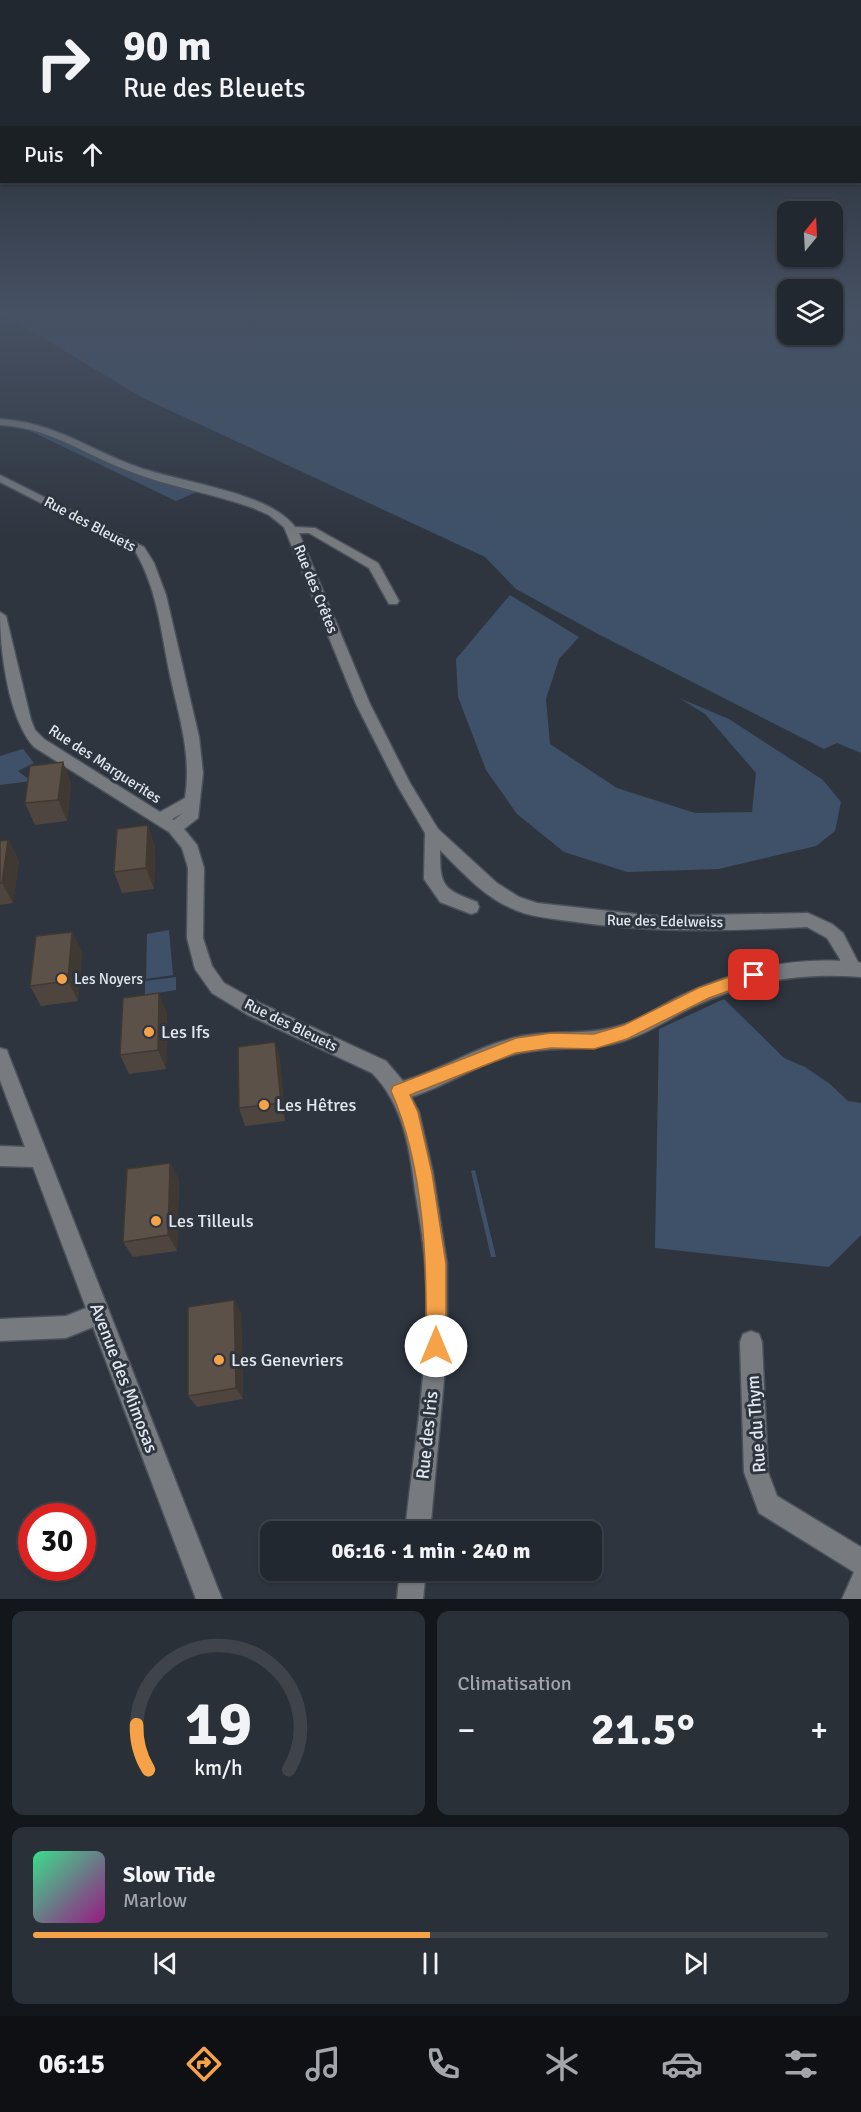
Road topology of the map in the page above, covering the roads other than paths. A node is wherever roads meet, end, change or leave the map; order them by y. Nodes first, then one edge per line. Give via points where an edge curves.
1 (0, 422) edge
2 (0, 478) edge
3 (293, 530) junction
4 (393, 601) dead end
5 (0, 616) edge
6 (167, 824) junction
7 (433, 833) junction
8 (466, 865) joint
9 (471, 907) dead end
10 (856, 969) edge
11 (0, 1056) edge
12 (399, 1091) junction
13 (0, 1156) edge
14 (39, 1156) junction
15 (99, 1314) junction
16 (0, 1330) edge
17 (751, 1341) dead end
18 (418, 1521) edge
19 (861, 1562) edge
20 (412, 1581) edge
21 (861, 1582) edge
22 (209, 1599) edge
23 (410, 1599) edge
24 (855, 1599) edge

1 - 3 street, Rue des Crêtes via 18,422 68,436 132,469 273,513
2 - 6 street, Rue des Bleuets via 140,549 150,564 191,732 196,775 190,818
3 - 4 street via 311,530 374,566
3 - 7 street, Rue des Crêtes via 363,704
5 - 6 street, Rue des Marguerites via 29,732 39,743
6 - 12 street, Rue des Bleuets via 189,845 196,868 195,938 204,969 218,988 379,1067
7 - 8 street, Rue des Crêtes
7 - 9 street via 432,879 446,897
8 - 10 street, Rue des Edelweiss via 513,902 602,920 808,920 841,940
10 - 12 street via 754,975 703,993 627,1032 594,1041 516,1046
11 - 14 street, Avenue des Mimosas
12 - 18 street, Rue des Iris via 409,1112 423,1173 436,1264 436,1346
13 - 14 street
14 - 15 street, Avenue des Mimosas
15 - 16 street via 66,1327
15 - 22 street, Avenue des Mimosas
17 - 19 street, Rue du Thym via 756,1472 768,1504
20 - 23 street
21 - 24 street

